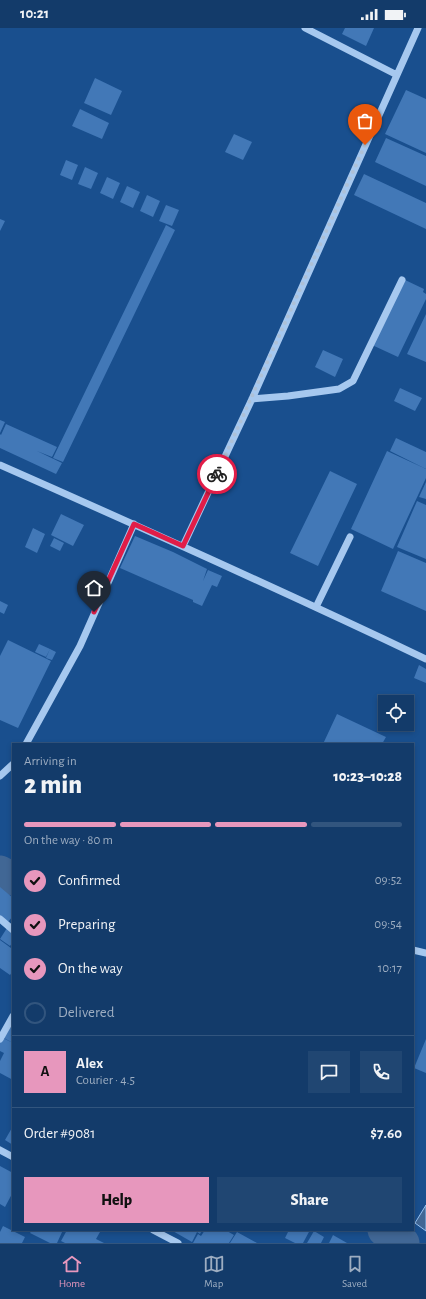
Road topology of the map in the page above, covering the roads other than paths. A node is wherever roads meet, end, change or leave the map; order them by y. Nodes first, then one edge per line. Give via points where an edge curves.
1 (305, 28) edge
2 (418, 28) edge
3 (397, 75) junction
4 (402, 280) dead end
5 (252, 399) junction
6 (0, 465) edge
7 (134, 524) junction
8 (350, 537) dead end
9 (183, 546) junction
10 (316, 607) junction
11 (426, 659) edge
12 (27, 743) edge
13 (12, 765) edge
14 (0, 776) edge
15 (0, 919) edge
16 (12, 929) edge
17 (414, 950) edge
18 (426, 953) edge
19 (12, 1018) edge
20 (0, 1039) edge
21 (0, 1150) edge
22 (12, 1156) edge
23 (155, 1231) edge
24 (178, 1243) edge

1 - 3 street
2 - 3 street
3 - 5 street
4 - 5 street via 353,381 339,389
5 - 9 street
6 - 7 street
7 - 9 street
7 - 12 street via 80,646
8 - 10 street
9 - 10 street
10 - 11 street
13 - 14 street
15 - 16 street
17 - 18 street
19 - 20 street
21 - 22 street
23 - 24 street

